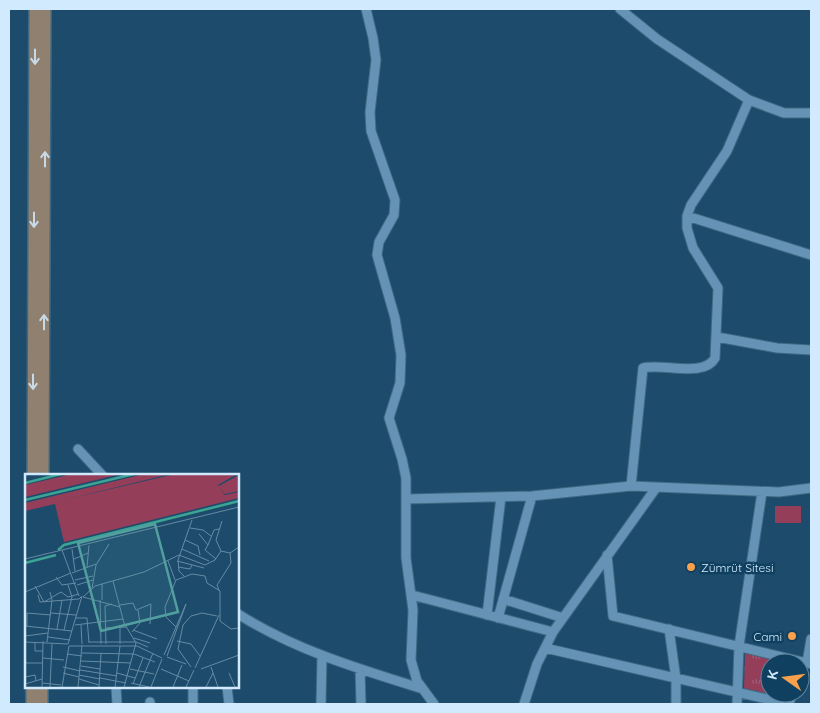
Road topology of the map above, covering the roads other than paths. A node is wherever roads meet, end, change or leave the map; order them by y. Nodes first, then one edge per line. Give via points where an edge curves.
1 (35, 9) edge
2 (46, 9) edge
3 (366, 9) edge
4 (620, 9) edge
5 (749, 100) junction
6 (811, 113) edge
7 (687, 216) junction
8 (811, 255) edge
9 (717, 337) junction
10 (811, 350) edge
11 (78, 449) dead end
12 (33, 474) edge
13 (43, 474) edge
14 (101, 474) edge
15 (631, 486) junction
16 (656, 488) junction
17 (811, 488) edge
18 (762, 492) junction
19 (532, 496) junction
20 (501, 497) junction
21 (406, 499) junction
22 (607, 555) junction
23 (412, 595) junction
24 (503, 599) junction
25 (239, 615) edge
26 (487, 615) junction
27 (498, 618) junction
28 (563, 618) junction
29 (669, 629) junction
30 (553, 632) junction
31 (739, 646) junction
32 (545, 648) junction
33 (767, 653) edge
34 (322, 656) junction
35 (360, 669) junction
36 (676, 679) junction
37 (32, 688) edge
38 (42, 688) edge
39 (116, 688) edge
40 (193, 688) edge
41 (225, 688) edge
42 (424, 689) junction
43 (738, 694) junction
44 (760, 698) edge
45 (32, 704) edge
46 (42, 704) edge
47 (118, 704) edge
48 (193, 704) edge
49 (229, 704) edge
50 (322, 704) edge
51 (361, 704) edge
52 (434, 704) edge
53 (524, 704) edge
54 (676, 704) edge
55 (737, 704) edge

1 -> 12 main road
13 -> 2 main road
3 - 21 street via 376,60 371,131 395,200 394,215 379,242 377,254 399,344 401,378 389,418 405,469
4 - 5 street via 657,39
5 - 6 street via 784,113
5 - 7 street via 728,152
7 - 8 street
7 - 9 street via 693,248 718,288
9 - 10 street via 777,348
9 - 15 street via 715,358 707,367 643,368
11 - 14 street
15 - 16 street
15 - 19 street
16 - 18 street
16 - 22 street
17 - 18 street
18 - 31 street
19 - 20 street
19 - 24 street
20 - 21 street
20 - 26 street
21 - 23 street via 406,558
22 - 28 street
22 - 29 street via 613,616
23 - 26 street
23 - 42 street via 411,660 415,676
24 - 27 street
24 - 28 street
25 - 34 street
26 - 27 street
27 - 30 street
28 - 30 street
29 - 31 street
29 - 36 street
30 - 32 street
31 - 33 street
31 - 43 street
32 - 36 street
32 - 53 street
34 - 35 street
34 - 50 street
35 - 42 street
35 - 51 street
36 - 43 street
36 - 54 street
37 - 45 main road
38 - 46 main road
39 - 47 street
40 - 48 street
41 - 49 street
42 - 52 street
43 - 44 street
43 - 55 street

